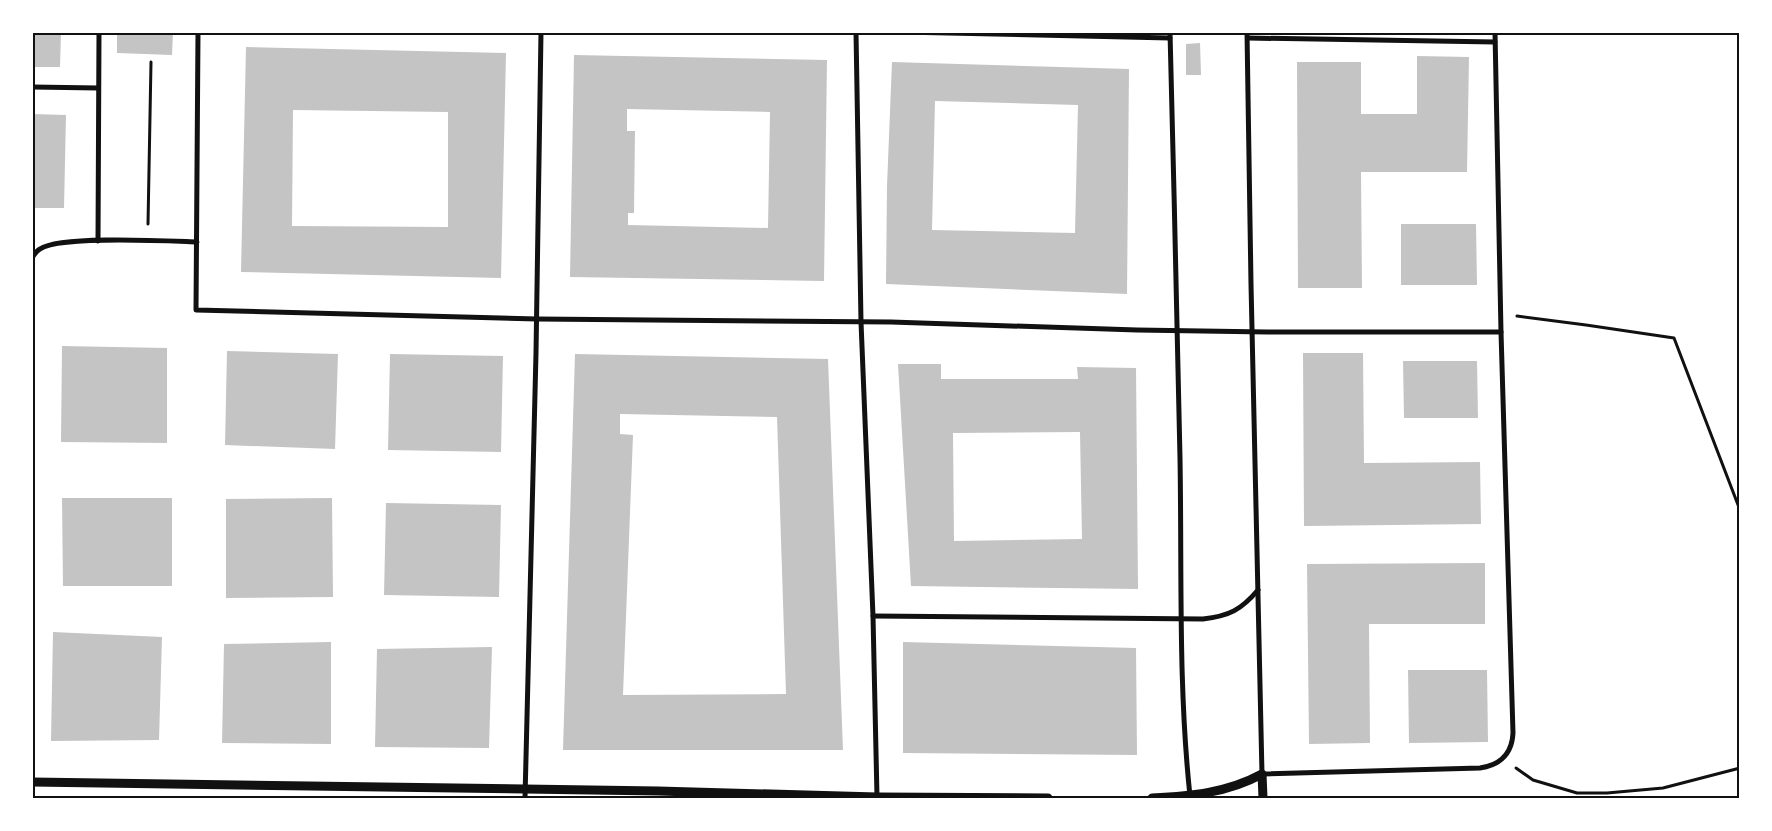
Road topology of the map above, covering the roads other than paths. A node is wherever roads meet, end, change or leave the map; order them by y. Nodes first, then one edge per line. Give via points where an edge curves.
1 (99, 32) edge
2 (198, 32) edge
3 (541, 32) edge
4 (856, 32) edge
5 (900, 32) edge
6 (1495, 32) edge
7 (1170, 35) edge
8 (1247, 35) edge
9 (1495, 42) junction
10 (32, 87) edge
11 (98, 88) junction
12 (98, 241) junction
13 (197, 242) junction
14 (32, 258) edge
15 (537, 320) junction
16 (861, 322) junction
17 (1178, 330) junction
18 (1252, 332) junction
19 (1501, 332) junction
20 (1258, 590) junction
21 (873, 616) junction
22 (1182, 619) junction
23 (1262, 774) junction
24 (32, 782) edge
25 (526, 794) edge
26 (876, 797) junction
27 (1190, 797) edge
28 (1048, 798) edge
29 (1152, 798) edge
30 (1263, 798) edge

1 - 11 street
2 - 13 street
3 - 15 street
4 - 16 street
5 - 7 street
6 - 9 street
7 - 17 street
8 - 9 street
8 - 18 street
9 - 19 street
10 - 11 street
11 - 12 street
12 - 13 street
12 - 14 street via 51,245 40,248
13 - 15 street via 196,310
15 - 16 street
15 - 25 street
16 - 17 street
16 - 21 street
17 - 18 street
17 - 22 street
18 - 19 street
18 - 20 street
19 - 23 street via 1512,745 1504,758 1480,768
20 - 22 street via 1240,608 1223,616
20 - 23 street
21 - 22 street
21 - 26 street
22 - 27 street
23 - 27 street via 1233,788
23 - 30 street
24 - 25 street
25 - 26 street
26 - 28 street
27 - 29 street

